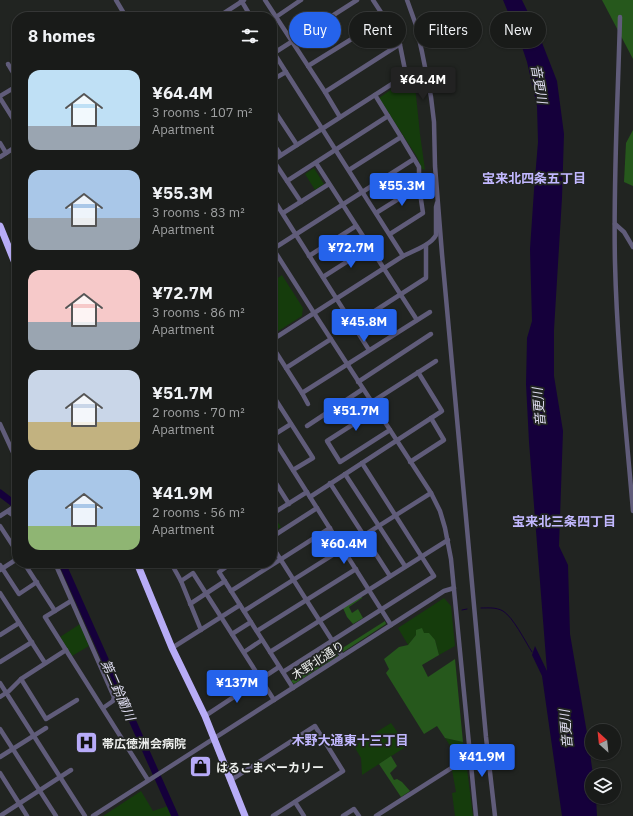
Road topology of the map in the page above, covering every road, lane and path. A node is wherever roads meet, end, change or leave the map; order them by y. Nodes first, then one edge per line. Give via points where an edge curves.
1 (116, 0) edge
2 (242, 0) edge
3 (265, 0) edge
4 (301, 0) edge
5 (357, 0) edge
6 (373, 0) edge
7 (407, 0) edge
8 (123, 12) edge
9 (225, 12) edge
10 (248, 12) edge
11 (273, 12) edge
12 (338, 12) edge
13 (380, 12) edge
14 (277, 16) edge
15 (620, 17) dead end
16 (277, 18) edge
17 (289, 36) edge
18 (349, 40) edge
19 (289, 43) edge
20 (296, 48) edge
21 (394, 48) edge
22 (401, 48) edge
23 (277, 49) edge
24 (277, 57) edge
25 (8, 64) dead end
26 (308, 66) junction
27 (12, 71) edge
28 (286, 72) junction
29 (277, 77) edge
30 (12, 89) edge
31 (325, 92) junction
32 (375, 95) junction
33 (0, 97) edge
34 (277, 115) edge
35 (388, 116) junction
36 (12, 117) edge
37 (340, 117) junction
38 (322, 129) junction
39 (401, 137) junction
40 (0, 143) edge
41 (297, 145) junction
42 (12, 149) edge
43 (277, 149) edge
44 (336, 150) junction
45 (6, 152) junction
46 (281, 155) junction
47 (0, 157) edge
48 (277, 158) edge
49 (414, 159) junction
50 (316, 163) junction
51 (277, 166) edge
52 (349, 170) junction
53 (287, 181) junction
54 (329, 184) junction
55 (419, 186) junction
56 (362, 192) junction
57 (301, 202) junction
58 (438, 202) junction
59 (343, 204) junction
60 (277, 205) edge
61 (282, 213) junction
62 (376, 213) junction
63 (615, 224) junction
64 (0, 226) edge
65 (356, 226) junction
66 (296, 234) junction
67 (390, 234) junction
68 (426, 245) junction
69 (277, 246) edge
70 (370, 247) junction
71 (633, 247) edge
72 (277, 254) edge
73 (12, 256) edge
74 (309, 256) junction
75 (403, 256) junction
76 (384, 268) junction
77 (323, 277) junction
78 (401, 295) junction
79 (337, 299) junction
80 (430, 312) dead end
81 (314, 313) junction
82 (417, 320) junction
83 (353, 324) junction
84 (431, 334) dead end
85 (277, 337) edge
86 (331, 339) junction
87 (369, 350) junction
88 (277, 354) edge
89 (436, 361) dead end
90 (347, 364) junction
91 (286, 368) junction
92 (418, 372) junction
93 (358, 382) junction
94 (363, 390) junction
95 (302, 393) junction
96 (277, 402) edge
97 (372, 402) junction
98 (308, 404) dead end
99 (376, 409) junction
100 (431, 418) junction
101 (0, 424) edge
102 (291, 424) junction
103 (307, 426) dead end
104 (390, 430) junction
105 (277, 434) edge
106 (396, 440) junction
107 (277, 445) edge
108 (12, 450) edge
109 (410, 462) junction
110 (362, 463) junction
111 (293, 470) junction
112 (345, 474) junction
113 (330, 484) junction
114 (277, 485) edge
115 (431, 493) junction
116 (308, 494) junction
117 (289, 504) junction
118 (317, 508) junction
119 (12, 509) edge
120 (9, 511) junction
121 (277, 511) edge
122 (633, 511) edge
123 (12, 514) edge
124 (0, 516) edge
125 (395, 516) junction
126 (0, 526) edge
127 (379, 526) junction
128 (330, 528) junction
129 (277, 534) edge
130 (364, 535) junction
131 (448, 540) junction
132 (12, 544) edge
133 (343, 548) junction
134 (277, 555) edge
135 (421, 556) junction
136 (280, 560) junction
137 (12, 562) edge
138 (277, 562) edge
139 (405, 566) junction
140 (1, 568) edge
141 (27, 568) edge
142 (57, 568) edge
143 (139, 568) edge
144 (174, 568) edge
145 (225, 568) edge
146 (267, 568) edge
147 (356, 568) junction
148 (390, 576) junction
149 (294, 580) junction
150 (181, 581) junction
151 (225, 581) junction
152 (37, 582) junction
153 (454, 588) junction
154 (369, 589) junction
155 (231, 591) junction
156 (0, 593) edge
157 (206, 594) junction
158 (306, 600) junction
159 (71, 601) junction
160 (6, 602) junction
161 (190, 604) junction
162 (240, 605) junction
163 (0, 606) edge
164 (382, 609) junction
165 (55, 611) junction
166 (244, 611) junction
167 (221, 617) junction
168 (320, 621) junction
169 (251, 622) junction
170 (19, 623) junction
171 (392, 625) junction
172 (201, 630) junction
173 (257, 631) junction
174 (232, 634) junction
175 (0, 635) edge
176 (262, 640) junction
177 (332, 641) junction
178 (32, 642) junction
179 (172, 648) junction
180 (66, 650) junction
181 (244, 652) junction
182 (270, 652) junction
183 (342, 656) junction
184 (0, 662) edge
185 (45, 663) junction
186 (279, 667) junction
187 (283, 672) junction
188 (21, 679) junction
189 (261, 679) junction
190 (0, 683) edge
191 (293, 688) junction
192 (6, 693) junction
193 (0, 697) edge
194 (76, 700) dead end
195 (274, 700) junction
196 (103, 708) junction
197 (205, 716) junction
198 (46, 728) dead end
199 (0, 729) edge
200 (34, 736) junction
201 (214, 739) junction
202 (13, 749) junction
203 (0, 757) edge
204 (470, 758) junction
205 (71, 770) dead end
206 (0, 773) edge
207 (60, 778) junction
208 (148, 780) junction
209 (231, 780) junction
210 (39, 791) junction
211 (295, 802) junction
212 (20, 803) junction
213 (1, 815) edge
214 (27, 816) edge
215 (56, 816) edge
216 (85, 816) edge
217 (93, 816) edge
218 (245, 816) edge
219 (273, 816) edge
220 (304, 816) edge
221 (343, 816) edge
222 (359, 816) edge
223 (376, 816) edge
224 (476, 816) edge
225 (495, 816) edge

1 - 8 street
2 - 9 street
2 - 10 street
3 - 11 street
4 - 14 street
5 - 12 street
6 - 13 street
7 - 58 street via 419,38 431,97
15 - 63 street
16 - 17 street
18 - 26 street
19 - 23 street
20 - 26 street
21 - 31 street
22 - 32 street via 406,75
24 - 28 street
25 - 27 street
26 - 31 street
28 - 29 street
28 - 38 street
30 - 33 street
31 - 37 street
32 - 35 street
32 - 37 street
33 - 36 street
34 - 41 street
35 - 39 street
35 - 44 street
37 - 38 street
38 - 41 street
38 - 44 street
39 - 49 street
39 - 52 street
40 - 45 street
41 - 46 street
42 - 45 street
43 - 46 street
44 - 50 street
44 - 52 street
45 - 47 street
46 - 48 street
49 - 55 street via 419,167
49 - 56 street
50 - 53 street
50 - 54 street
51 - 53 street
52 - 56 street
53 - 57 street
54 - 57 street
54 - 59 street
55 - 62 street
55 - 67 street via 423,213
56 - 59 street
56 - 62 street
57 - 61 street
58 - 68 street via 436,235
58 - 225 street
59 - 65 street
59 - 66 street
60 - 61 street
61 - 66 street
62 - 67 street
63 - 71 street via 624,232
63 - 122 street via 619,351
64 - 73 highway
65 - 70 street
65 - 74 street
66 - 69 street
66 - 74 street
67 - 75 street
68 - 75 street
68 - 78 street via 426,278
70 - 76 street
70 - 77 street
72 - 81 street
74 - 77 street
75 - 76 street
76 - 78 street
76 - 79 street
77 - 79 street
78 - 82 street
78 - 83 street
79 - 81 street
79 - 83 street
80 - 82 street
81 - 85 street
81 - 86 street
82 - 87 street
83 - 87 street
84 - 93 street
86 - 90 street
86 - 91 street
87 - 90 street
88 - 91 street
89 - 92 street
90 - 93 street
90 - 95 street
91 - 95 street
92 - 97 street
92 - 100 street via 442,411
93 - 94 street
94 - 97 street
94 - 103 street
95 - 98 street
96 - 102 street
97 - 99 street
99 - 104 street
99 - 104 street via 327,441 340,462
100 - 106 street
100 - 109 street via 444,440
101 - 108 street
102 - 105 street
102 - 111 street via 313,458
104 - 106 street
106 - 109 street
106 - 110 street
107 - 111 street
109 - 115 street
110 - 112 street
110 - 125 street
111 - 116 street
112 - 113 street
112 - 127 street
113 - 116 street
113 - 130 street
114 - 117 street
115 - 125 street
115 - 131 street via 440,511
116 - 117 street
116 - 118 street
117 - 121 street
118 - 128 street
118 - 129 street
119 - 120 street
120 - 123 street
120 - 124 street
125 - 127 street
125 - 135 street
126 - 132 street
127 - 130 street
127 - 139 street
128 - 133 street
128 - 136 street
130 - 133 street
130 - 148 street
131 - 135 street
131 - 153 street
133 - 147 street
133 - 149 street
134 - 136 street
135 - 139 street
135 - 164 street via 434,576
136 - 138 street
136 - 149 street
137 - 140 street
139 - 148 street
140 - 152 street via 19,594
141 - 152 street
142 - 159 street
143 - 179 highway
144 - 150 street
145 - 151 street via 219,572
146 - 155 street
147 - 154 street
147 - 158 street
148 - 154 street
149 - 158 street
149 - 166 street
150 - 157 street via 193,573
150 - 161 street
151 - 155 street
151 - 157 street
152 - 165 street
153 - 171 street, 木野北通り via 444,591
153 - 204 street
154 - 164 street
154 - 168 street
155 - 162 street
156 - 160 street
157 - 161 street
157 - 167 street
158 - 168 street
158 - 173 street
159 - 165 street
159 - 196 street via 114,698
160 - 163 street
160 - 170 street
161 - 172 street
162 - 166 street
162 - 167 street
164 - 171 street
164 - 177 street
165 - 180 street via 45,617
166 - 169 street
167 - 172 street
167 - 174 street
168 - 177 street
168 - 182 street
169 - 173 street
169 - 174 street
170 - 175 street
170 - 178 street
171 - 183 street, 木野北通り
172 - 179 street
173 - 176 street
174 - 181 street
176 - 181 street
176 - 182 street
177 - 183 street
177 - 187 street
178 - 184 street
178 - 185 street
179 - 197 highway
180 - 185 street
180 - 196 street
181 - 189 street
182 - 186 street
183 - 191 street, 木野北通り
185 - 188 street
186 - 187 street
186 - 189 street
187 - 191 street
188 - 192 street
188 - 194 street via 46,719
189 - 195 street
189 - 197 street
190 - 192 street
191 - 195 street, 木野北通り
192 - 193 street
192 - 200 street
195 - 201 street, 木野北通り
196 - 208 street
197 - 201 highway
198 - 200 street
199 - 202 street
200 - 202 street
200 - 207 street
201 - 208 street, 木野北通り
201 - 209 highway
202 - 203 street
202 - 210 street
204 - 223 street
204 - 224 street
205 - 207 street
206 - 212 street
207 - 210 street
207 - 216 street
208 - 217 street, 木野北通り
209 - 211 street via 315,726 343,771
209 - 218 highway
210 - 212 street
210 - 215 street
211 - 219 street
211 - 220 street
212 - 213 street
212 - 214 street
221 - 222 street via 354,809

